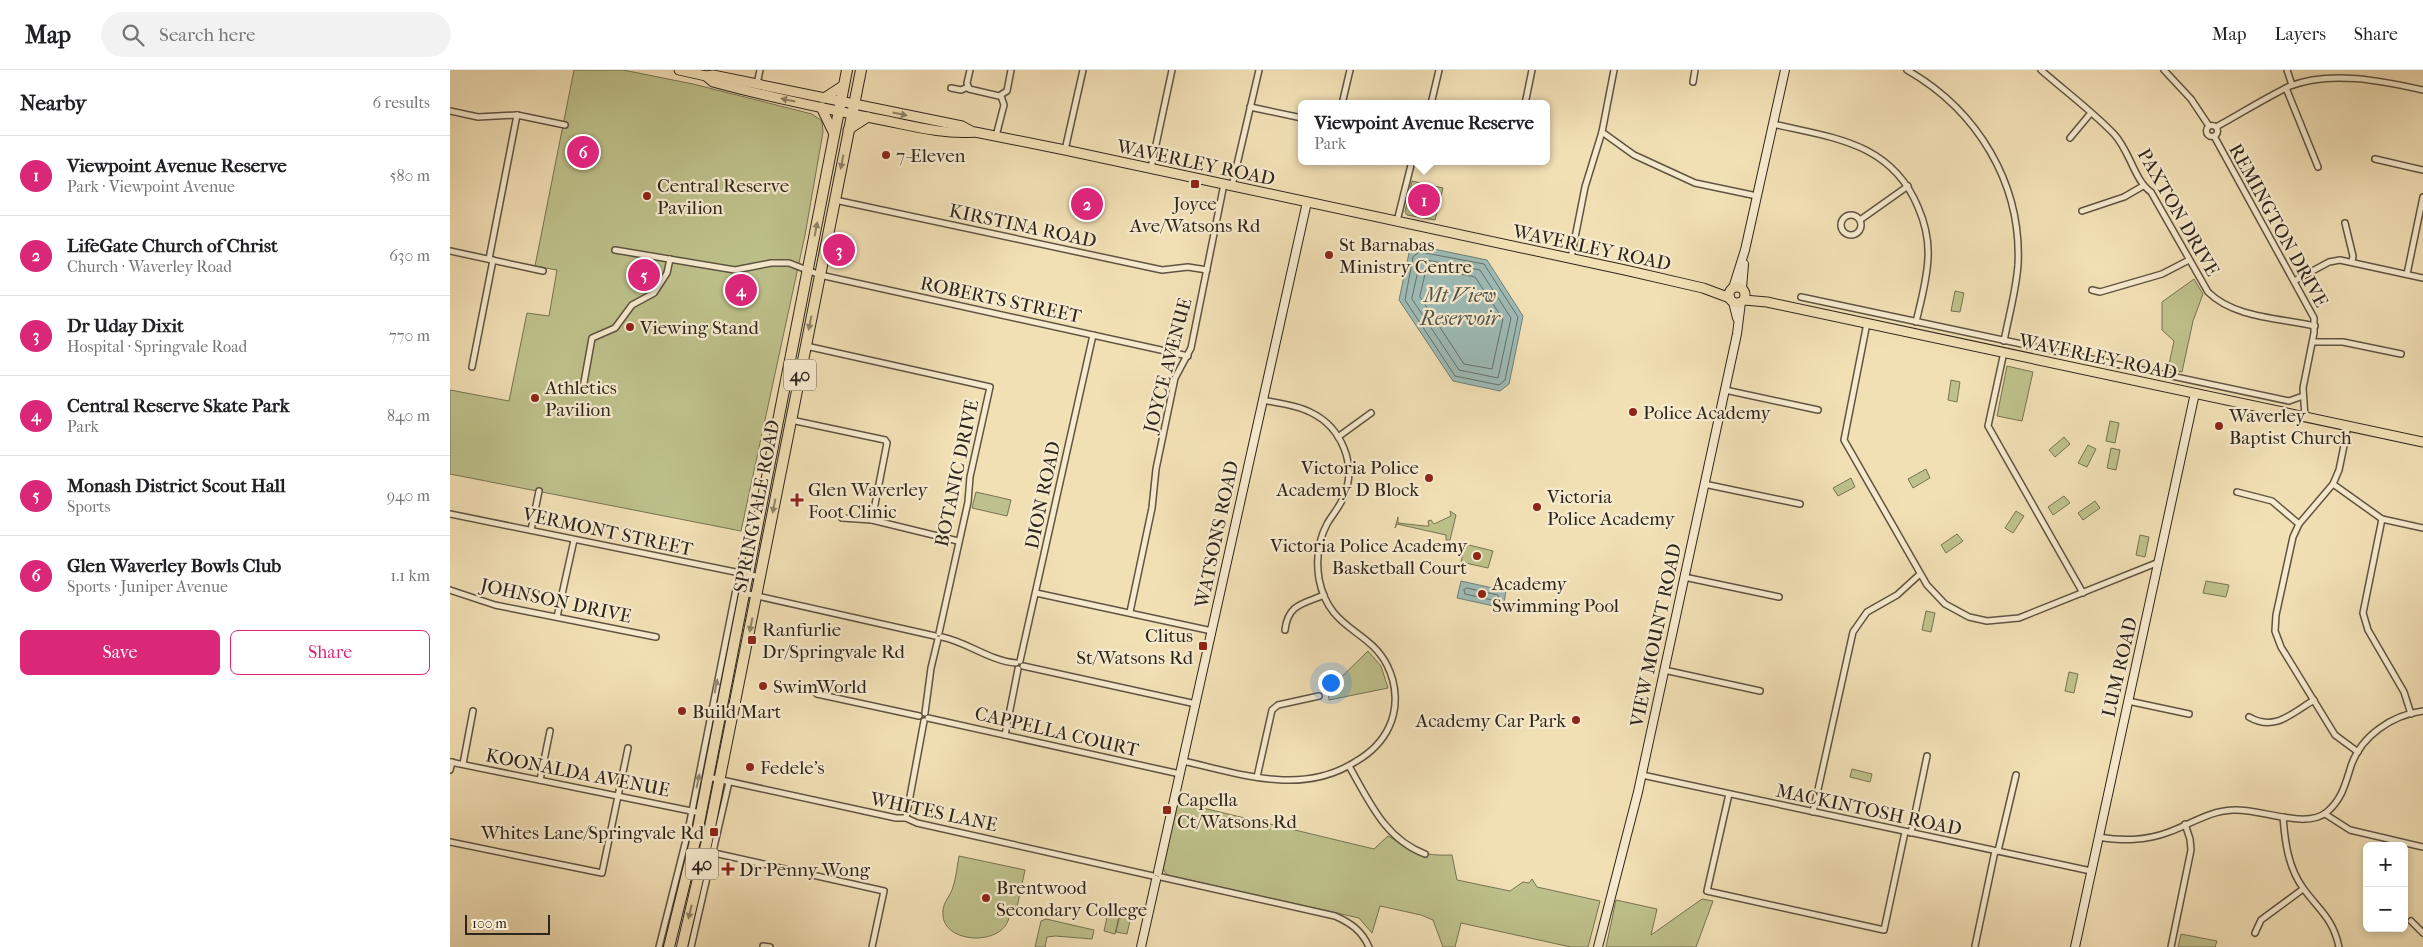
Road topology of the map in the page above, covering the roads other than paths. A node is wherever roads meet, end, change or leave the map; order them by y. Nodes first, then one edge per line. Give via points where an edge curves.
1 (681, 70) edge
2 (760, 70) edge
3 (847, 70) edge
4 (861, 70) edge
5 (970, 70) edge
6 (1011, 70) edge
7 (1083, 70) edge
8 (1172, 70) edge
9 (1259, 70) edge
10 (1350, 70) edge
11 (1439, 70) edge
12 (1532, 70) edge
13 (1614, 70) edge
14 (1695, 70) edge
15 (1785, 70) edge
16 (1907, 70) edge
17 (2041, 70) edge
18 (2287, 70) edge
19 (2167, 71) edge
20 (1693, 82) dead end
21 (2292, 85) junction
22 (844, 86) junction
23 (968, 87) junction
24 (756, 88) junction
25 (951, 88) dead end
26 (2286, 88) junction
27 (857, 89) junction
28 (2423, 90) edge
29 (1001, 96) junction
30 (1343, 100) edge
31 (1433, 100) edge
32 (1526, 100) edge
33 (822, 102) junction
34 (840, 106) junction
35 (1250, 107) junction
36 (853, 109) junction
37 (450, 111) edge
38 (869, 112) junction
39 (2090, 114) junction
40 (517, 115) junction
41 (1298, 117) edge
42 (1773, 124) junction
43 (565, 126) dead end
44 (2209, 126) junction
45 (2216, 128) junction
46 (848, 130) junction
47 (1602, 132) junction
48 (834, 134) junction
49 (996, 136) junction
50 (2214, 136) junction
51 (2070, 138) dead end
52 (1065, 150) junction
53 (2375, 159) dead end
54 (1411, 165) edge
55 (2318, 167) dead end
56 (1151, 168) junction
57 (2423, 170) edge
58 (1228, 185) junction
59 (1908, 186) junction
60 (2143, 186) junction
61 (1757, 196) junction
62 (2423, 197) edge
63 (834, 200) junction
64 (1306, 202) junction
65 (2082, 210) dead end
66 (1860, 220) dead end
67 (1397, 221) junction
68 (2345, 223) dead end
69 (615, 250) dead end
70 (450, 251) edge
71 (1571, 258) junction
72 (670, 259) junction
73 (491, 260) junction
74 (2189, 260) junction
75 (2352, 262) junction
76 (808, 269) junction
77 (1207, 270) junction
78 (543, 271) dead end
79 (2407, 274) junction
80 (820, 275) junction
81 (2423, 278) edge
82 (2294, 281) junction
83 (2092, 290) dead end
84 (1738, 295) junction
85 (1801, 297) dead end
86 (1916, 322) junction
87 (1867, 323) junction
88 (2315, 326) junction
89 (1962, 332) junction
90 (1093, 335) junction
91 (2004, 340) junction
92 (2313, 342) junction
93 (1960, 343) junction
94 (806, 346) junction
95 (2004, 352) junction
96 (2401, 354) dead end
97 (1188, 356) junction
98 (472, 367) dead end
99 (583, 388) dead end
100 (1725, 390) junction
101 (2195, 393) junction
102 (2303, 396) junction
103 (1262, 400) junction
104 (1818, 410) dead end
105 (1370, 413) dead end
106 (2305, 417) junction
107 (791, 420) junction
108 (2348, 426) junction
109 (1338, 437) junction
110 (2423, 442) edge
111 (1704, 484) junction
112 (2334, 484) junction
113 (539, 491) dead end
114 (2237, 492) dead end
115 (1800, 504) dead end
116 (450, 514) edge
117 (842, 518) dead end
118 (2382, 519) junction
119 (872, 520) junction
120 (2298, 524) junction
121 (2423, 528) edge
122 (531, 530) junction
123 (747, 534) dead end
124 (574, 540) junction
125 (958, 541) junction
126 (2159, 562) junction
127 (743, 573) junction
128 (1920, 574) junction
129 (760, 577) junction
130 (1684, 577) junction
131 (450, 590) edge
132 (744, 593) junction
133 (1036, 593) junction
134 (2083, 593) junction
135 (1324, 595) junction
136 (756, 596) junction
137 (1779, 597) dead end
138 (1130, 612) junction
139 (557, 617) junction
140 (1285, 630) dead end
141 (1212, 631) junction
142 (938, 636) junction
143 (656, 637) dead end
144 (1019, 665) junction
145 (1664, 670) junction
146 (810, 687) dead end
147 (1760, 691) dead end
148 (1320, 696) dead end
149 (2314, 700) junction
150 (2128, 701) junction
151 (1196, 704) junction
152 (474, 711) dead end
153 (2423, 711) edge
154 (2189, 714) dead end
155 (2411, 714) junction
156 (924, 717) junction
157 (2249, 717) dead end
158 (550, 731) dead end
159 (1005, 734) junction
160 (628, 748) dead end
161 (2358, 752) junction
162 (1927, 756) dead end
163 (1183, 761) junction
164 (451, 762) edge
165 (463, 764) junction
166 (1349, 766) junction
167 (450, 770) edge
168 (1180, 774) junction
169 (2016, 775) dead end
170 (1642, 776) junction
171 (708, 777) junction
172 (1257, 777) junction
173 (540, 780) junction
174 (724, 781) junction
175 (1729, 794) junction
176 (618, 796) junction
177 (696, 812) junction
178 (1813, 812) junction
179 (2326, 814) junction
180 (2283, 817) junction
181 (906, 818) junction
182 (2185, 824) junction
183 (1908, 832) junction
184 (2098, 837) junction
185 (450, 842) edge
186 (2423, 847) edge
187 (1997, 851) junction
188 (714, 853) junction
189 (1425, 854) dead end
190 (2091, 870) junction
191 (1157, 876) junction
192 (2303, 889) junction
193 (2411, 921) dead end
194 (2255, 933) dead end
195 (2423, 933) edge
196 (763, 946) dead end
197 (1975, 946) edge
198 (659, 947) edge
199 (669, 947) edge
200 (682, 947) edge
201 (691, 947) edge
202 (770, 947) edge
203 (872, 947) edge
204 (1141, 947) edge
205 (1369, 947) edge
206 (1598, 947) edge
207 (2075, 947) edge
208 (2171, 947) edge
209 (2339, 947) edge

1 - 24 main road, WAVERLEY ROAD via 713,75
2 - 24 street
3 - 22 highway, SPRINGVALE ROAD / 40
4 - 27 highway, SPRINGVALE ROAD / 40
5 - 23 street
6 - 29 street via 1007,91
7 - 52 street
8 - 56 street
9 - 35 street, JOYCE AVENUE
10 - 30 street
11 - 31 street
12 - 32 street
13 - 47 street
14 - 20 street
15 - 42 street, VIEW MOUNT ROAD
16 - 91 street via 1947,97 1971,122 1993,156 2009,192 2018,253 2017,278
17 - 39 street, PAXTON DRIVE
18 - 21 street
19 - 44 street
21 - 26 street
21 - 28 street via 2345,77 2368,78
22 - 33 main road
22 - 34 highway, SPRINGVALE ROAD / 40
23 - 25 street via 960,90
23 - 29 street
24 - 33 main road, WAVERLEY ROAD
26 - 45 street
26 - 55 street
27 - 36 highway, SPRINGVALE ROAD / 40
27 - 38 main road
29 - 49 street via 1004,104
33 - 34 main road, WAVERLEY ROAD
33 - 48 main road
34 - 36 main road, WAVERLEY ROAD
34 - 48 highway, SPRINGVALE ROAD / 40
35 - 41 street
35 - 58 street, JOYCE AVENUE
36 - 38 main road, WAVERLEY ROAD
36 - 46 highway, SPRINGVALE ROAD / 40
37 - 40 street via 478,118
38 - 46 main road
38 - 49 main road, WAVERLEY ROAD via 959,133
39 - 51 street
39 - 60 street, PAXTON DRIVE via 2114,134 2128,152
40 - 43 street
40 - 73 street
42 - 59 street via 1858,146 1891,166
42 - 61 street, VIEW MOUNT ROAD
44 - 45 street
44 - 50 street, REMINGTON DRIVE via 2207,133
45 - 50 street
46 -> 63 highway, SPRINGVALE ROAD / 40
47 - 61 street via 1634,155 1695,183
47 - 71 street via 1585,188
76 -> 48 highway, SPRINGVALE ROAD / 40
49 - 52 main road, WAVERLEY ROAD
50 - 82 street, REMINGTON DRIVE
52 - 56 main road, WAVERLEY ROAD
53 - 57 street
54 - 67 street
56 - 58 main road, WAVERLEY ROAD
58 - 64 main road, WAVERLEY ROAD
58 - 77 street, JOYCE AVENUE
59 - 66 street
59 - 86 street via 1928,241 1927,274
60 - 65 street via 2124,198
60 - 74 street, PAXTON DRIVE via 2152,192
61 - 84 street, VIEW MOUNT ROAD
62 - 79 street
63 - 77 street, KIRSTINA ROAD via 1162,270 1191,267
63 - 80 highway, SPRINGVALE ROAD / 40
64 - 67 main road, WAVERLEY ROAD
64 - 103 street, WATSONS ROAD
67 - 71 main road, WAVERLEY ROAD
68 - 75 street
69 - 72 street, ROBERTS STREET
70 - 73 street
71 - 84 main road, WAVERLEY ROAD
72 - 76 street, ROBERTS STREET via 735,270 779,262 798,264
72 - 99 street via 667,273 654,293 632,305 613,329 592,338
73 - 78 street
73 - 98 street
74 - 83 street via 2162,274 2100,292
74 - 88 street, PAXTON DRIVE via 2217,302 2231,309
75 - 79 street
75 - 82 street via 2329,262
76 - 80 street, ROBERTS STREET
76 - 127 highway, SPRINGVALE ROAD / 40
77 - 97 street, JOYCE AVENUE
79 - 81 street
80 - 90 street, ROBERTS STREET
80 -> 94 highway, SPRINGVALE ROAD / 40
82 - 88 street, REMINGTON DRIVE
84 - 87 main road, WAVERLEY ROAD
84 - 100 street, VIEW MOUNT ROAD via 1738,328
85 - 86 street
86 - 89 street
87 - 93 main road, WAVERLEY ROAD
87 - 128 street via 1844,440
88 - 92 street, REMINGTON DRIVE
89 - 91 street
89 - 93 street
90 - 97 street, ROBERTS STREET
90 - 133 street, DION ROAD
91 - 102 street via 2289,401
92 - 96 street via 2343,342
92 - 102 street, REMINGTON DRIVE
93 - 95 main road, WAVERLEY ROAD
94 - 107 highway, SPRINGVALE ROAD / 40
94 - 125 street, BOTANIC DRIVE via 990,387
95 - 101 main road, WAVERLEY ROAD
95 - 134 street via 1988,426
97 - 138 street, JOYCE AVENUE via 1175,378
100 - 104 street
100 - 111 street, VIEW MOUNT ROAD
101 - 106 main road, WAVERLEY ROAD
101 - 126 street, LUM ROAD
102 - 106 street, REMINGTON DRIVE
103 - 109 street via 1308,411 1323,420
103 - 141 street, WATSONS ROAD
105 - 109 street
106 - 108 main road, WAVERLEY ROAD
107 - 119 street via 888,443
107 -> 129 highway, SPRINGVALE ROAD / 40
108 - 110 main road, WAVERLEY ROAD
108 - 112 street
109 - 135 street via 1346,454 1348,482 1343,498 1326,524 1318,549 1318,573
111 - 115 street
111 - 130 street, VIEW MOUNT ROAD
112 - 118 street
112 - 120 street
113 - 122 street
114 - 120 street via 2272,501
116 - 122 street, VERMONT STREET
117 - 119 street
118 - 121 street
118 - 155 street via 2363,613 2368,630 2404,692
119 - 125 street
120 - 149 street via 2278,605 2275,631 2281,647
122 - 124 street, VERMONT STREET
123 - 127 street, SPRINGVALE ROAD
124 - 127 street, VERMONT STREET
124 - 139 street
125 - 142 street, BOTANIC DRIVE
126 - 134 street
126 - 150 street, LUM ROAD
127 - 129 street, VERMONT STREET
127 - 132 highway, SPRINGVALE ROAD / 40
177 -> 127 street, SPRINGVALE ROAD
128 - 134 street via 1946,604 1968,617 1987,621 2020,618
128 - 178 street via 1897,595 1867,612 1853,632
129 - 136 highway, SPRINGVALE ROAD / 40
130 - 137 street
130 - 145 street, VIEW MOUNT ROAD
131 - 139 street, JOHNSON DRIVE via 495,605
132 - 136 street
132 - 171 highway, SPRINGVALE ROAD / 40
133 - 138 street
133 - 144 street, DION ROAD
135 - 140 street via 1293,609
135 - 166 street via 1345,626 1381,654 1395,690 1395,706 1387,732 1368,754
136 - 142 street
136 -> 174 highway, SPRINGVALE ROAD / 40
138 - 141 street
139 - 143 street, JOHNSON DRIVE
141 - 151 street, WATSONS ROAD
142 - 144 street via 960,640 1003,661
142 - 156 street, BOTANIC DRIVE
144 - 151 street
144 - 159 street, DION ROAD
145 - 147 street
145 - 170 street, VIEW MOUNT ROAD
146 - 156 street, CAPPELLA COURT via 817,694
148 - 172 street via 1283,704 1272,710
149 - 157 street via 2271,724 2259,723
149 - 161 street via 2335,735
150 - 154 street
150 - 184 street, LUM ROAD
151 - 163 street, WATSONS ROAD
152 - 165 street
153 - 155 street
155 - 161 street via 2384,725
156 - 159 street, CAPPELLA COURT
156 - 181 street, BOTANIC DRIVE
158 - 173 street
159 - 168 street, CAPPELLA COURT
160 - 176 street
161 - 179 street via 2343,795
162 - 183 street
163 - 168 street, WATSONS ROAD
163 - 172 street
164 - 165 street, KOONALDA AVENUE
164 - 167 street
165 - 173 street, KOONALDA AVENUE
166 - 172 street via 1325,777 1298,782
166 - 189 street via 1386,829 1408,847
168 - 191 street, WATSONS ROAD
169 - 187 street
170 - 175 street, MACKINTOSH ROAD
170 - 206 street, VIEW MOUNT ROAD
171 - 174 street, WHITES LANE
171 - 177 highway, SPRINGVALE ROAD / 40
173 - 176 street, KOONALDA AVENUE
174 - 181 street, WHITES LANE
174 - 188 street, SPRINGVALE ROAD
174 -> 200 highway, SPRINGVALE ROAD / 40
175 - 178 street, MACKINTOSH ROAD
175 - 183 street via 1707,891 1884,930
176 - 177 street, KOONALDA AVENUE
176 - 185 street via 602,873
177 - 198 street, SPRINGVALE ROAD
177 - 199 highway, SPRINGVALE ROAD / 40
178 - 183 street, MACKINTOSH ROAD
179 - 180 street via 2299,820
179 - 186 street via 2350,830
180 - 182 street via 2234,810 2214,813
180 - 192 street via 2290,862
181 - 191 street, WHITES LANE
182 - 184 street via 2155,837 2133,840
182 - 208 street via 2191,850
183 - 187 street, MACKINTOSH ROAD
184 - 190 street, LUM ROAD
187 - 190 street, MACKINTOSH ROAD
187 - 197 street
188 - 201 street, SPRINGVALE ROAD
188 - 203 street via 884,891
190 - 207 street, LUM ROAD
191 - 204 street, WATSONS ROAD
191 - 205 street, WHITES LANE via 1335,916 1363,935
192 - 194 street via 2261,920
192 - 209 street via 2328,918
193 - 195 street
196 - 202 street

